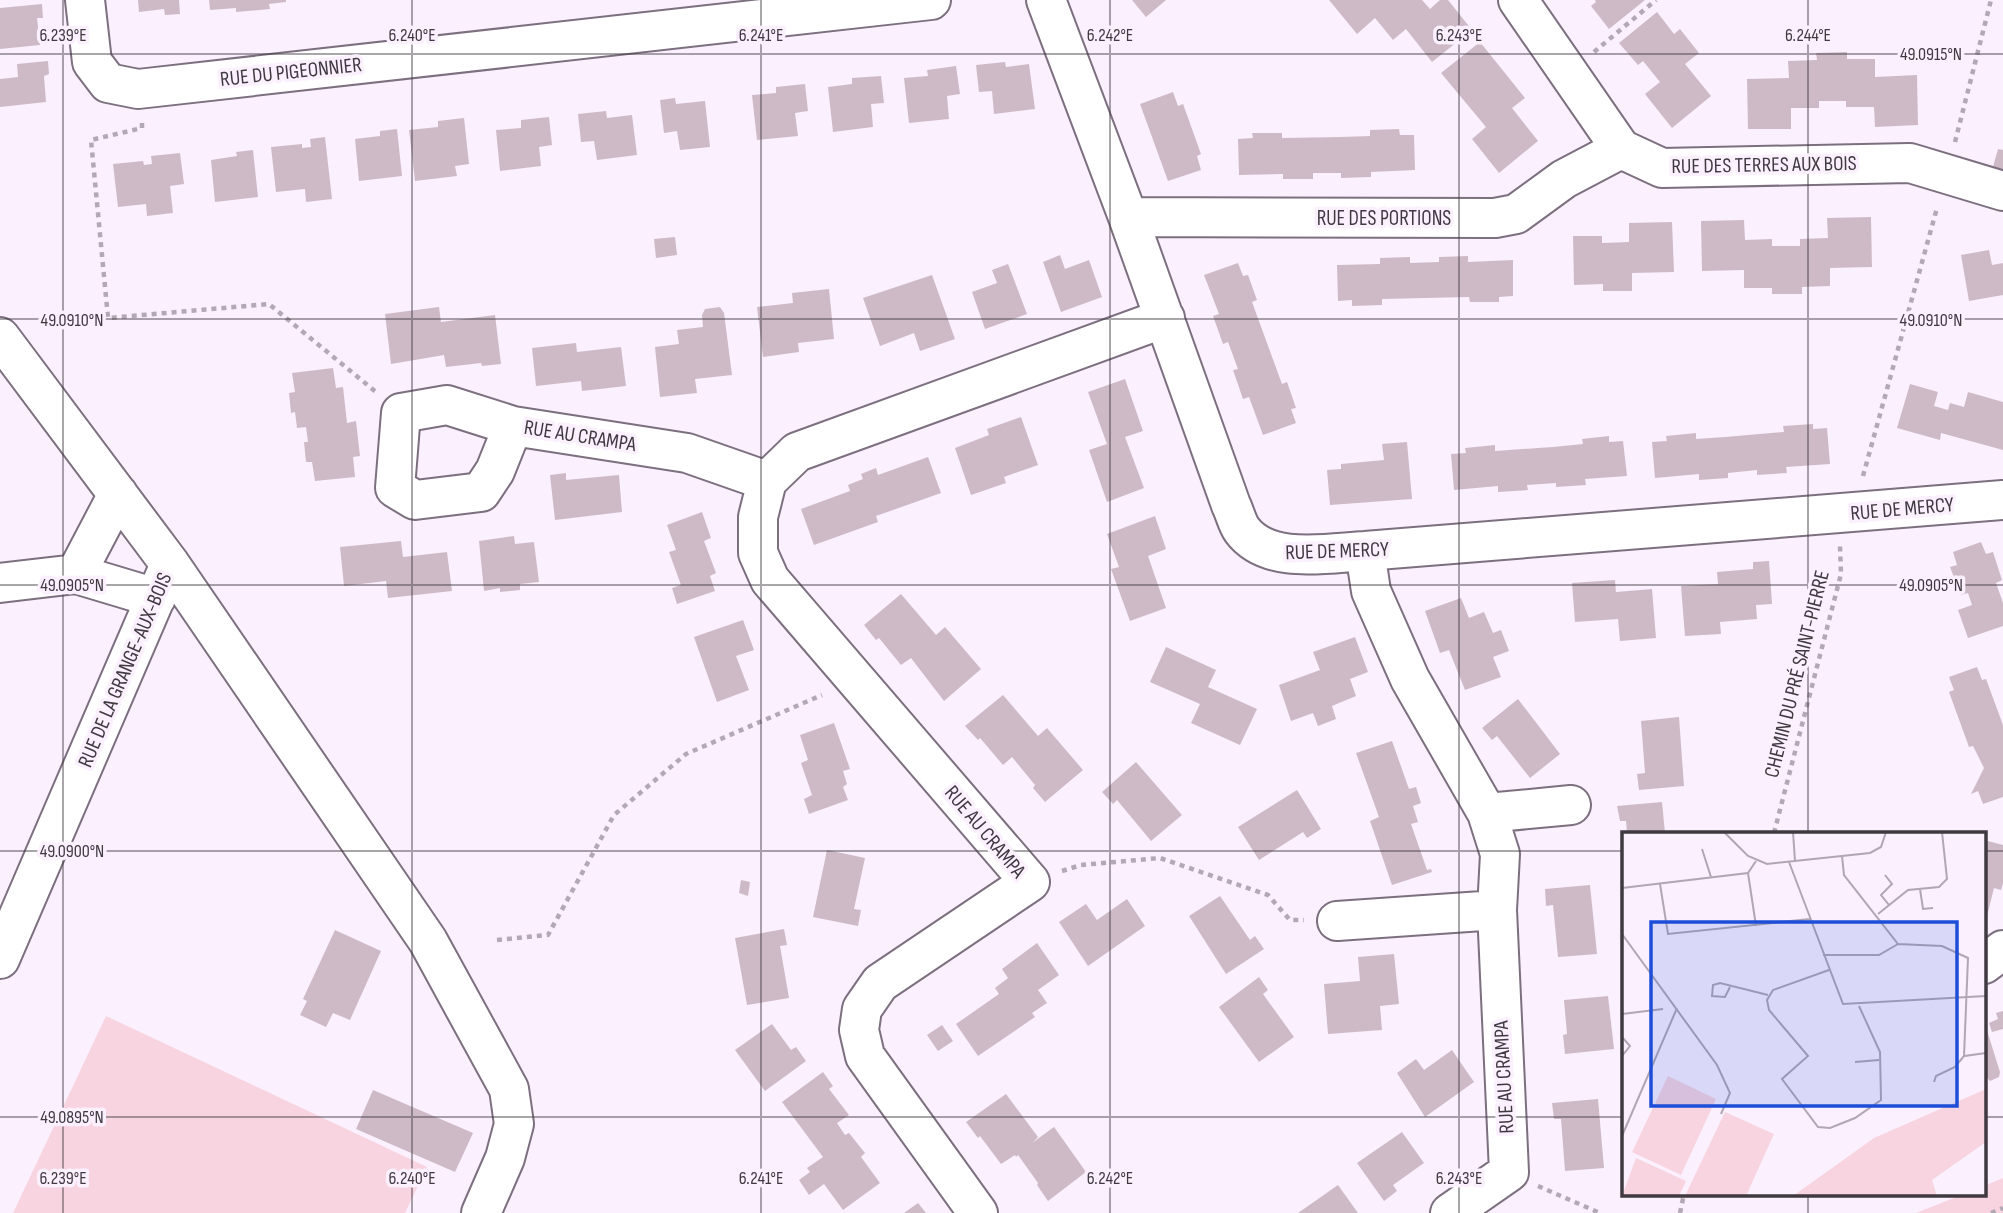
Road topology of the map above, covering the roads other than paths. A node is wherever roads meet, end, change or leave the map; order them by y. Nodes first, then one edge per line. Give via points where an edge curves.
1 (85, 0) edge
2 (931, 0) edge
3 (1045, 0) edge
4 (1518, 0) edge
5 (686, 13) edge
6 (1621, 149) junction
7 (2003, 191) edge
8 (1128, 217) junction
9 (1165, 318) junction
10 (0, 337) edge
11 (513, 426) junction
12 (767, 481) junction
13 (118, 494) junction
14 (2003, 500) edge
15 (1366, 551) junction
16 (76, 574) junction
17 (163, 581) junction
18 (0, 583) edge
19 (1571, 805) dead end
20 (1487, 813) junction
21 (1497, 910) junction
22 (1337, 920) road end
23 (2003, 950) edge
24 (0, 959) edge
25 (1986, 963) edge
26 (481, 1213) edge
27 (978, 1213) edge
28 (1450, 1213) edge

1 - 5 street, RUE DU PIGEONNIER via 92,62 108,83 138,89
2 - 5 street, RUE DU PIGEONNIER
3 - 8 street, RUE DE MERCY
4 - 6 street
6 - 7 street, RUE DES TERRES AUX BOIS via 1662,168 1910,163
6 - 8 street, RUE DES PORTIONS via 1564,179 1516,214 1495,219
8 - 9 street, RUE DE MERCY
9 - 12 street via 797,452
9 - 15 street, RUE DE MERCY via 1241,529 1255,543 1276,553
10 - 13 street, RUE DE LA GRANGE-AUX-BOIS
11 - 11 street, RUE AU CRAMPA via 447,404 401,413 395,488 415,500 481,492
11 - 12 street, RUE AU CRAMPA via 687,453
12 - 27 street, RUE AU CRAMPA via 758,517 758,553 770,580 1030,882 880,983 862,1009 859,1030 864,1056
13 - 16 street
13 - 17 street, RUE DE LA GRANGE-AUX-BOIS
14 - 15 street, RUE DE MERCY
15 - 20 street, RUE AU CRAMPA via 1371,590 1410,679
16 - 17 street
16 - 18 street
17 - 24 street, RUE DE LA GRANGE-AUX-BOIS
17 - 26 street via 428,941 509,1089 514,1124
19 - 20 street
20 - 21 street, RUE AU CRAMPA via 1500,854
21 - 22 street
21 - 28 street, RUE AU CRAMPA via 1509,1172
23 - 25 street

